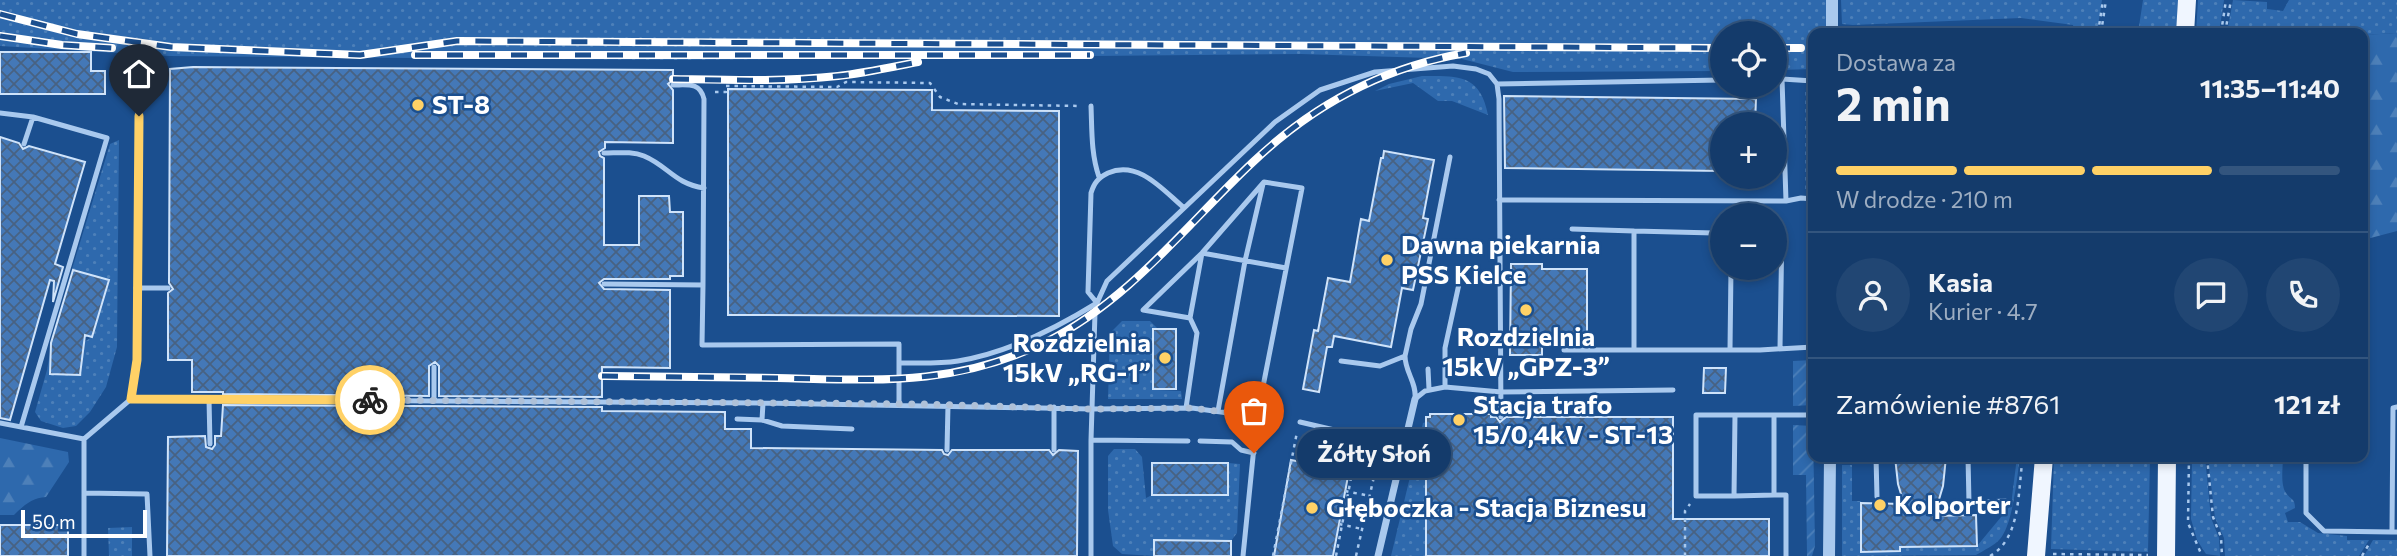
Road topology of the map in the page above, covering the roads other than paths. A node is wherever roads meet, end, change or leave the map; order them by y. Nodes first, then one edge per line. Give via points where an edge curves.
1 (1832, 0) edge
2 (2187, 0) edge
3 (1832, 28) edge
4 (2185, 28) edge
5 (138, 72) dead end
6 (1787, 79) edge
7 (1710, 80) edge
8 (1808, 80) edge
9 (1497, 84) junction
10 (673, 85) dead end
11 (1783, 98) edge
12 (1091, 106) road end
13 (0, 113) edge
14 (33, 117) junction
15 (23, 144) dead end
16 (604, 153) dead end
17 (1450, 157) dead end
18 (1100, 177) junction
19 (1264, 181) junction
20 (704, 188) junction
21 (1808, 199) edge
22 (1499, 200) junction
23 (1786, 201) junction
24 (1183, 207) junction
25 (1572, 229) dead end
26 (1634, 231) junction
27 (1710, 233) edge
28 (1202, 253) junction
29 (1245, 261) junction
30 (1286, 268) junction
31 (1731, 280) edge
32 (1781, 280) edge
33 (604, 284) dead end
34 (1459, 284) dead end
35 (703, 285) junction
36 (136, 288) junction
37 (169, 288) dead end
38 (1097, 303) junction
39 (1190, 318) junction
40 (1808, 347) edge
41 (1780, 348) junction
42 (1730, 349) junction
43 (1564, 350) dead end
44 (1634, 350) junction
45 (1405, 356) junction
46 (1341, 361) dead end
47 (899, 363) junction
48 (434, 367) dead end
49 (1428, 369) dead end
50 (1445, 387) junction
51 (1429, 389) junction
52 (1673, 390) dead end
53 (1501, 392) junction
54 (131, 399) junction
55 (209, 399) junction
56 (1415, 399) junction
57 (423, 401) junction
58 (434, 401) junction
59 (762, 403) junction
60 (899, 404) junction
61 (948, 405) junction
62 (1054, 407) junction
63 (2397, 407) edge
64 (1186, 408) junction
65 (1092, 409) junction
66 (423, 410) dead end
67 (1218, 411) junction
68 (1735, 415) junction
69 (1808, 415) edge
70 (1257, 416) junction
71 (1774, 416) junction
72 (1501, 417) dead end
73 (737, 419) dead end
74 (762, 420) junction
75 (1300, 422) road end
76 (0, 423) edge
77 (21, 427) junction
78 (852, 429) dead end
79 (84, 439) junction
80 (1091, 440) junction
81 (1188, 441) dead end
82 (1200, 441) dead end
83 (210, 444) dead end
84 (1404, 446) junction
85 (947, 450) dead end
86 (1054, 450) dead end
87 (1254, 453) junction
88 (1835, 462) edge
89 (1876, 462) edge
90 (1968, 462) edge
91 (2044, 462) edge
92 (2167, 462) edge
93 (2306, 462) edge
94 (84, 493) junction
95 (1774, 495) junction
96 (1734, 496) junction
97 (1877, 497) dead end
98 (2005, 502) dead end
99 (2394, 531) edge
100 (2043, 555) edge
101 (84, 556) edge
102 (150, 556) edge
103 (1091, 556) edge
104 (1243, 556) edge
105 (1378, 556) edge
106 (1786, 556) edge
107 (1829, 556) edge
108 (2166, 556) edge

1 - 3 street
2 - 4 main road
5 - 36 lane
6 - 8 lane
7 - 9 lane
9 - 22 lane
9 - 24 lane via 1489,74 1453,66 1375,72 1320,90 1275,122
10 - 20 lane via 696,85 703,92
11 - 23 lane
12 - 18 lane
13 - 14 lane
14 - 15 lane
14 - 77 lane via 107,138
16 - 20 lane via 645,156 678,181
17 - 45 lane via 1421,304
18 - 24 lane via 1121,169 1139,172
18 - 38 lane via 1091,193 1088,292
19 - 28 lane
19 - 29 lane
19 - 30 lane via 1302,188
20 - 35 lane
21 - 23 lane
22 - 23 lane
22 - 53 lane
24 - 38 lane via 1107,281
25 - 26 lane
26 - 27 lane
26 - 44 lane
28 - 29 lane
28 - 39 lane
28 - 39 lane via 1143,310
29 - 30 lane
29 - 67 lane
30 - 70 lane
31 - 42 lane
32 - 41 lane
33 - 35 lane
34 - 50 lane via 1445,348
35 - 47 lane via 702,345 899,344
36 - 37 lane
36 - 54 lane via 137,360
38 - 47 lane via 1043,334 985,356 955,362
38 - 65 lane
39 - 64 lane via 1198,332
40 - 41 lane
41 - 42 lane
42 - 44 lane
43 - 44 lane
45 - 46 lane via 1380,366
45 - 56 lane
47 - 60 lane
48 - 58 lane
49 - 51 lane
50 - 51 lane
50 - 53 lane
51 - 56 lane
52 - 53 lane
53 - 72 lane
54 - 55 lane
54 - 79 lane
55 - 57 lane
55 - 83 lane
56 - 84 street
57 - 58 lane
57 - 66 lane
58 - 59 lane
59 - 60 lane
59 - 74 lane
60 - 61 lane
61 - 62 lane
61 - 85 lane
62 - 65 lane
62 - 86 lane
63 - 99 lane via 2393,408
64 - 65 lane
64 - 67 lane
65 - 80 lane
67 - 70 lane
68 - 71 lane
68 - 96 lane
68 - 96 lane via 1696,415 1696,496
69 - 71 lane
70 - 87 lane
71 - 95 lane
73 - 74 lane
74 - 78 lane via 782,426
75 - 84 lane
76 - 77 lane
77 - 79 lane
79 - 94 lane
80 - 81 lane
80 - 103 lane
82 - 87 lane via 1232,442
84 - 105 street
87 - 104 lane
88 - 107 street
89 - 97 lane
90 - 98 lane via 1969,503
91 - 100 main road
92 - 108 main road
93 - 99 lane via 2306,513 2324,531
94 - 101 lane
94 - 102 lane via 147,494
95 - 96 lane
95 - 106 lane via 1786,495

